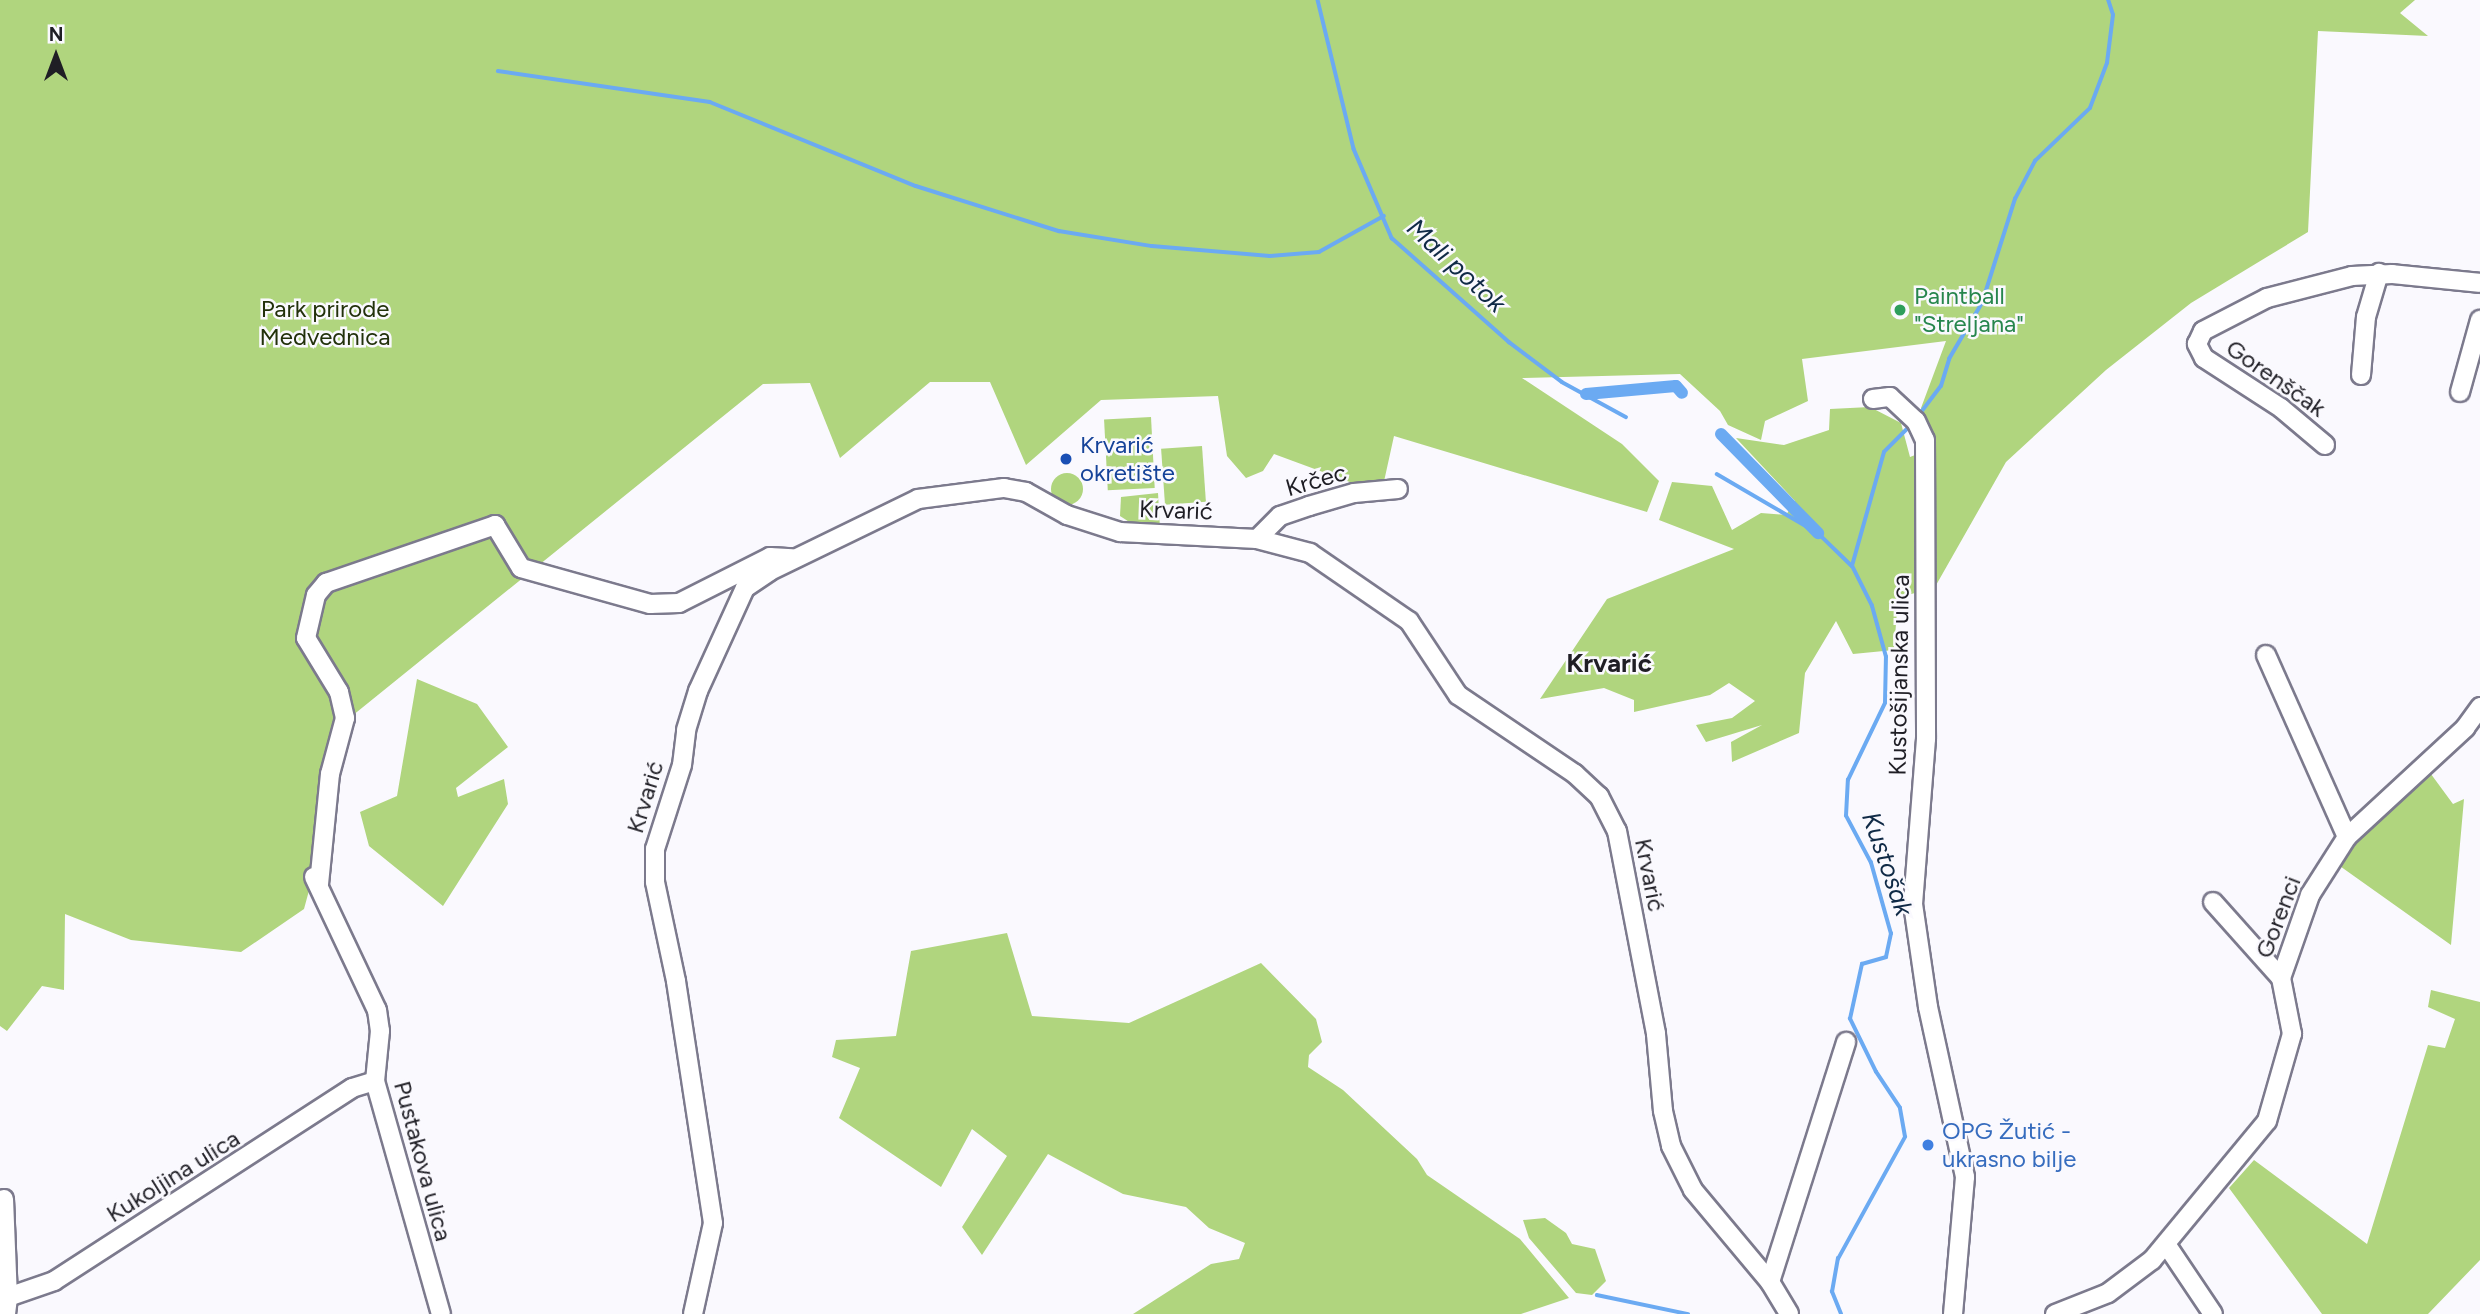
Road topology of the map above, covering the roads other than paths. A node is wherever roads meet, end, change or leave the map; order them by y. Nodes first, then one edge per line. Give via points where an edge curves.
1 (2379, 273) junction
2 (2480, 283) edge
3 (2480, 320) edge
4 (2361, 375) dead end
5 (2460, 392) dead end
6 (1873, 399) dead end
7 (2325, 445) dead end
8 (1398, 489) dead end
9 (1257, 538) junction
10 (793, 559) junction
11 (2266, 655) dead end
12 (2480, 707) edge
13 (2347, 837) junction
14 (309, 867) dead end
15 (319, 884) junction
16 (2213, 902) dead end
17 (2281, 978) junction
18 (1846, 1042) dead end
19 (375, 1081) junction
20 (4, 1199) dead end
21 (2166, 1244) junction
22 (1770, 1282) junction
23 (7, 1306) edge
24 (442, 1314) edge
25 (693, 1314) edge
26 (1788, 1314) edge
27 (1953, 1314) edge
28 (2055, 1314) edge
29 (2213, 1314) edge

1 - 2 street, Gorenščak
1 - 4 street via 2366,317
1 - 7 street, Gorenščak via 2336,279 2267,298 2227,316 2199,337 2199,350 2211,363 2281,408
3 - 5 street
6 - 27 street, Kustošijanska ulica via 1890,397 1916,421 1924,440 1926,739 1913,904 1928,1007 1965,1177
8 - 9 street, Krčec via 1354,493 1280,516
9 - 10 street, Krvarić via 1120,532 1067,515 1026,492 1004,488 918,499
9 - 22 street, Krvarić via 1310,553 1409,621 1458,695 1575,774 1611,812 1656,1034 1671,1146 1693,1190
10 - 15 street via 769,557 679,603 650,604 521,568 495,525 326,583 316,595 306,638 339,692 345,718 330,775
10 - 25 street, Krvarić via 745,588 698,691 685,730 682,765 654,849 655,882 676,981 713,1223
11 - 13 street
12 - 13 street, Gorenci via 2465,728
13 - 17 street, Gorenci via 2309,895
14 - 15 street, Pustakova ulica
15 - 19 street, Pustakova ulica via 377,1010 380,1031
16 - 17 street
17 - 21 street, Gorenci via 2292,1034 2267,1121
18 - 22 street
19 - 23 street, Kukoljina ulica via 352,1088 54,1281
19 - 24 street, Pustakova ulica
20 - 23 street
21 - 28 street, Gorenci via 2119,1287
21 - 29 street
22 - 26 street, Krvarić

